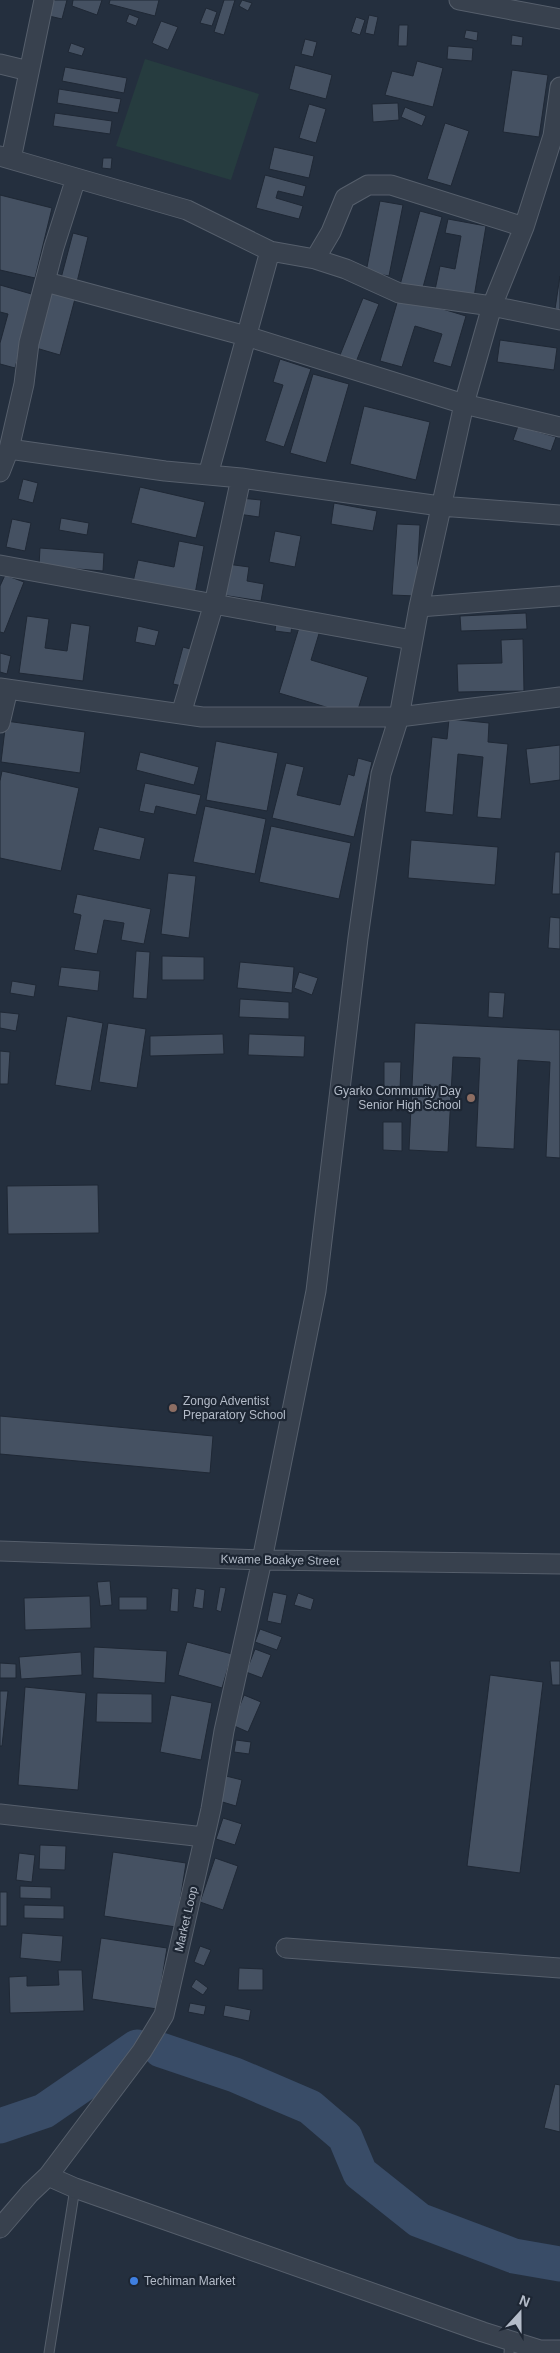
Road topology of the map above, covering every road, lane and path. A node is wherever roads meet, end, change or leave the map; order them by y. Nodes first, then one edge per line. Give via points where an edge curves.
1 (44, 0) edge
2 (459, 0) edge
3 (485, 2) edge
4 (555, 12) edge
5 (0, 64) edge
6 (29, 71) junction
7 (560, 86) edge
8 (6, 157) edge
9 (76, 178) junction
10 (524, 227) junction
11 (270, 251) junction
12 (315, 259) junction
13 (46, 282) junction
14 (492, 306) junction
15 (560, 320) edge
16 (246, 336) junction
17 (464, 404) junction
18 (560, 427) edge
19 (9, 450) junction
20 (0, 472) edge
21 (208, 476) junction
22 (241, 478) junction
23 (440, 506) junction
24 (560, 515) edge
25 (0, 565) edge
26 (560, 596) edge
27 (214, 604) junction
28 (419, 607) junction
29 (412, 640) junction
30 (4, 688) edge
31 (560, 698) edge
32 (181, 714) junction
33 (399, 718) junction
34 (0, 722) edge
35 (0, 1551) edge
36 (262, 1560) junction
37 (560, 1564) edge
38 (0, 1814) edge
39 (204, 1837) junction
40 (286, 1948) dead end
41 (560, 1968) edge
42 (48, 2176) junction
43 (75, 2188) junction
44 (0, 2228) edge
45 (510, 2347) edge
46 (560, 2350) edge
47 (49, 2353) edge

1 - 6 street
2 - 3 street
3 - 4 street
5 - 6 street
6 - 8 street
7 - 10 street, Market Loop via 553,136
8 - 9 street
9 - 11 street via 187,210
9 - 13 street
10 - 12 street via 392,185 368,184 345,198
10 - 14 street, Market Loop
11 - 12 street
11 - 16 street
12 - 14 street via 399,293
13 - 16 street
13 - 19 street via 29,343 24,384
14 - 15 street
14 - 17 street, Market Loop
16 - 17 street
16 - 21 street
17 - 18 street
17 - 23 street, Market Loop
19 - 20 street
19 - 21 street
21 - 22 street
22 - 23 street
22 - 27 street
23 - 24 street
23 - 28 street, Market Loop
25 - 27 street
26 - 28 street
27 - 29 street
27 - 32 street
28 - 29 street, Market Loop
29 - 33 street, Market Loop
30 - 32 street
30 - 34 street
31 - 33 street
32 - 33 street via 202,717
33 - 36 street, Market Loop via 381,774 316,1291
35 - 36 street, Kwame Boakye Street
36 - 37 street, Kwame Boakye Street
36 - 39 street, Market Loop
38 - 39 street
39 - 42 street, Market Loop via 164,2014 142,2051
40 - 41 street
42 - 43 street
42 - 44 street, Market Loop
43 - 45 street
43 - 47 lane
45 - 46 street

